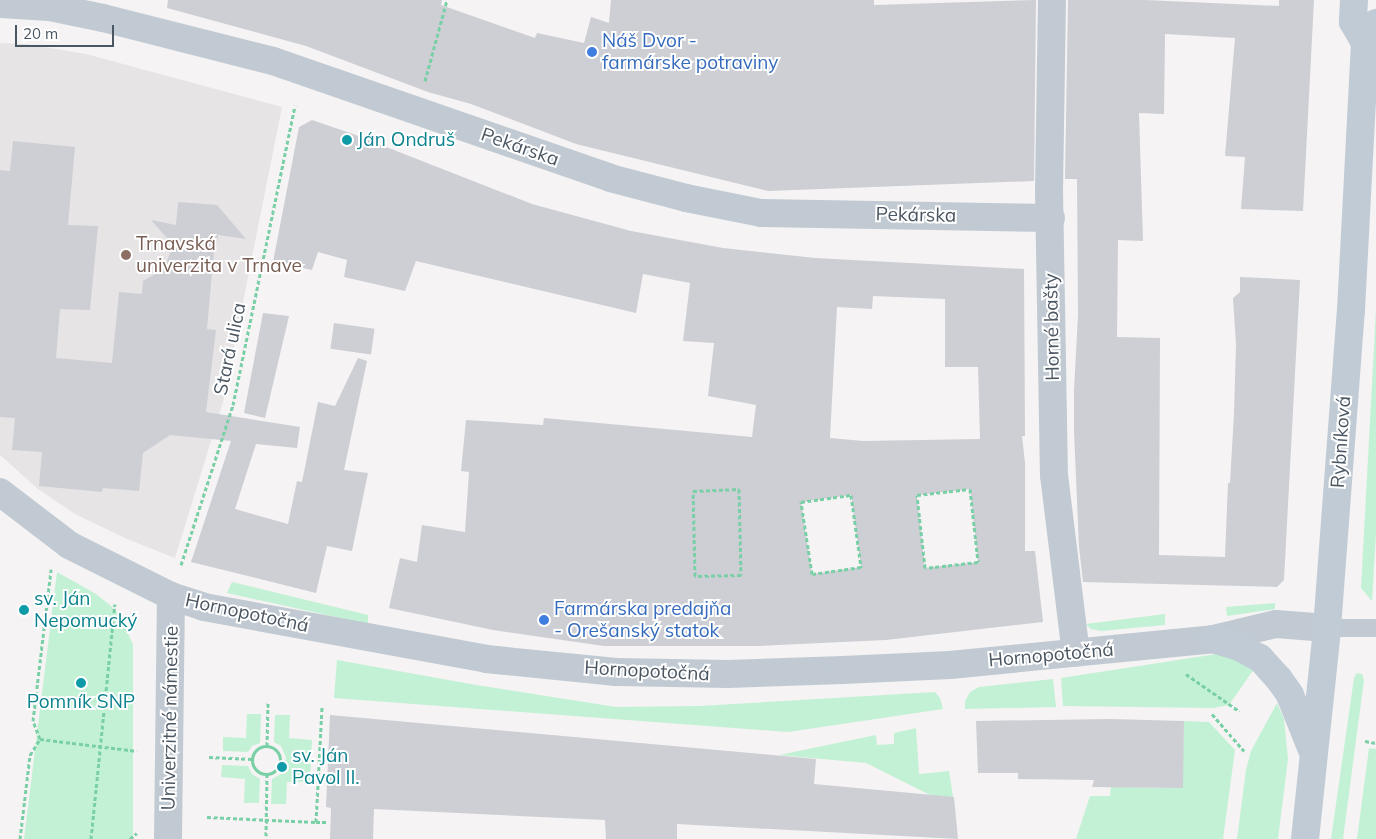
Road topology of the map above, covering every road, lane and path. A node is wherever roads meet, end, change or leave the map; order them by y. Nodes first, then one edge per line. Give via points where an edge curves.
1 (447, 0) edge
2 (1052, 0) edge
3 (1354, 0) edge
4 (0, 4) edge
5 (1372, 36) edge
6 (423, 88) dead end
7 (295, 105) dead end
8 (1051, 218) junction
9 (739, 489) joint
10 (970, 489) joint
11 (0, 492) edge
12 (851, 495) joint
13 (52, 563) dead end
14 (181, 565) dead end
15 (171, 596) junction
16 (116, 604) dead end
17 (1327, 628) junction
18 (1376, 628) edge
19 (1213, 639) junction
20 (1147, 646) junction
21 (1076, 653) junction
22 (268, 702) dead end
23 (322, 706) dead end
24 (1239, 712) dead end
25 (1212, 714) dead end
26 (40, 739) junction
27 (1365, 741) dead end
28 (1376, 743) edge
29 (267, 746) junction
30 (101, 747) junction
31 (144, 751) dead end
32 (1244, 751) dead end
33 (1313, 754) junction
34 (209, 757) dead end
35 (252, 759) junction
36 (267, 774) junction
37 (207, 817) dead end
38 (266, 820) junction
39 (316, 822) junction
40 (329, 822) dead end
41 (266, 836) dead end
42 (20, 839) edge
43 (91, 839) edge
44 (168, 839) edge
45 (1304, 839) edge

1 - 6 path
2 - 8 street, Horné bašty
3 - 5 street, Rybníková via 1352,22
4 - 8 street, Pekárska via 50,7 103,18 273,61 610,178 686,198 761,212
5 - 17 street, Rybníková
7 - 14 path, Stará ulica via 233,405
8 - 21 street, Horné bašty via 1054,475
9 - 9 path via 693,491 695,576 741,575
10 - 10 path via 917,495 925,568 978,562
11 - 15 street, Hornopotočná via 69,546
12 - 12 path via 801,502 812,574 861,567
13 - 26 path via 33,720
15 - 21 street, Hornopotočná via 204,607 486,658 616,672 728,674 843,670
15 - 44 street, Univerzitné námestie
16 - 30 path
17 - 18 lane
17 - 19 street, Hornopotočná via 1276,624
17 - 33 street, Rybníková
19 - 20 street, Hornopotočná
19 - 33 street via 1260,658 1279,679 1290,695
20 - 21 street, Hornopotočná
20 - 24 path
22 - 29 path
23 - 39 path
25 - 32 path
26 - 30 path
26 - 42 path via 30,755
27 - 28 path
29 - 35 path via 255,750
29 - 36 path via 278,754 280,760 278,767
30 - 31 path
30 - 43 path
33 - 45 street, Rybníková
34 - 35 path
35 - 36 path via 253,766
36 - 38 path
37 - 38 path
38 - 39 path
38 - 41 path
39 - 40 path

